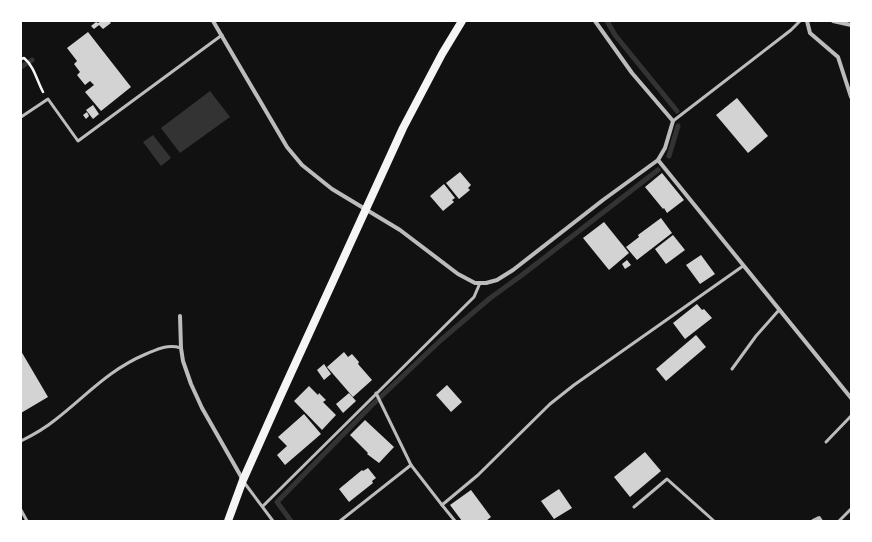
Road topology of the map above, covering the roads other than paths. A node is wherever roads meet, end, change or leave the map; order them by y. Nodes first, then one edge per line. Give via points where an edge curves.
1 (213, 21) edge
2 (462, 21) edge
3 (595, 21) edge
4 (800, 21) edge
5 (807, 21) edge
6 (833, 21) edge
7 (851, 25) edge
8 (222, 36) junction
9 (851, 97) edge
10 (21, 117) edge
11 (673, 121) junction
12 (658, 160) junction
13 (367, 209) junction
14 (743, 266) junction
15 (480, 283) junction
16 (779, 310) junction
17 (180, 316) dead end
18 (181, 348) junction
19 (732, 370) dead end
20 (377, 394) junction
21 (851, 398) edge
22 (851, 416) edge
23 (21, 440) edge
24 (826, 442) dead end
25 (411, 465) junction
26 (243, 480) junction
27 (442, 505) junction
28 (263, 506) junction
29 (634, 508) dead end
30 (851, 509) edge
31 (21, 510) edge
32 (27, 521) edge
33 (228, 521) edge
34 (273, 521) edge
35 (340, 521) edge
36 (455, 521) edge
37 (714, 521) edge
38 (813, 521) edge
39 (821, 521) edge
40 (839, 521) edge

1 - 8 street
2 - 13 main road via 407,121
3 - 11 street via 632,73
4 - 11 lane
5 - 9 street via 810,33 838,57
6 - 7 street
8 - 10 lane via 78,141 48,99
8 - 13 street via 287,147 302,165 332,189
11 - 12 street via 665,148
12 - 14 street
12 - 15 street via 513,270 497,280
13 - 15 street via 400,230 458,274
13 - 26 main road
14 - 16 street
14 - 27 lane via 550,404 478,475
15 - 20 lane via 474,296
16 - 19 lane via 756,336
16 - 21 street
17 - 18 street
18 - 23 lane via 163,346 136,358 93,386 37,433
18 - 26 street via 184,364 199,402
20 - 25 lane
20 - 28 lane
22 - 24 lane
25 - 27 lane
25 - 35 lane
26 - 28 lane
26 - 33 main road
27 - 36 lane
28 - 34 lane
29 - 37 lane via 667,479
30 - 40 lane
31 - 32 lane
38 - 39 street via 819,518

